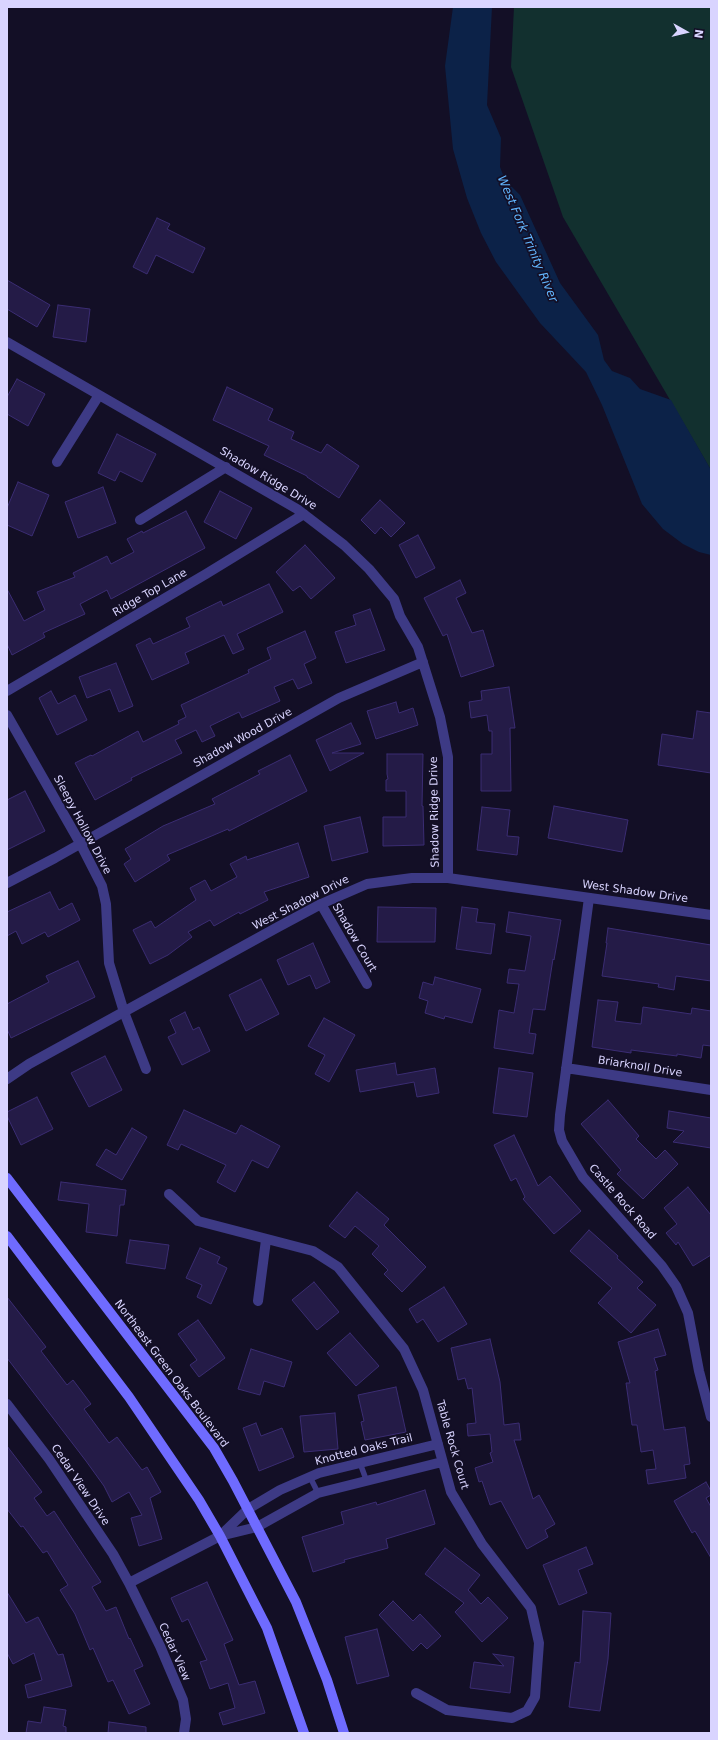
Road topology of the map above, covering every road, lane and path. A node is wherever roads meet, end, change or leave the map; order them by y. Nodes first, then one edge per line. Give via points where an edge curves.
1 (7, 342) edge
2 (99, 395) junction
3 (57, 462) dead end
4 (226, 467) junction
5 (304, 514) junction
6 (140, 520) dead end
7 (423, 662) junction
8 (7, 691) edge
9 (7, 715) edge
10 (80, 843) junction
11 (448, 878) junction
12 (7, 883) edge
13 (589, 898) junction
14 (321, 904) junction
15 (711, 915) edge
16 (366, 984) dead end
17 (124, 1012) junction
18 (566, 1068) junction
19 (146, 1069) dead end
20 (7, 1079) edge
21 (711, 1090) edge
22 (7, 1178) edge
23 (169, 1194) dead end
24 (7, 1236) edge
25 (266, 1240) junction
26 (258, 1301) dead end
27 (7, 1404) edge
28 (711, 1417) edge
29 (438, 1444) junction
30 (442, 1462) junction
31 (360, 1463) junction
32 (310, 1477) junction
33 (367, 1482) junction
34 (318, 1493) junction
35 (248, 1509) junction
36 (257, 1527) junction
37 (220, 1536) junction
38 (129, 1583) junction
39 (416, 1693) dead end
40 (184, 1733) edge
41 (304, 1733) edge
42 (344, 1733) edge

1 - 2 street, Shadow Ridge Drive
2 - 3 street
2 - 4 street, Shadow Ridge Drive
4 - 5 street, Shadow Ridge Drive
4 - 6 street
5 - 7 street, Shadow Ridge Drive via 344,545 369,569 394,599 400,616 418,646
5 - 8 street, Ridge Top Lane
7 - 10 street, Shadow Wood Drive via 339,698
7 - 11 street, Shadow Ridge Drive via 440,717 448,757
9 - 10 street, Sleepy Hollow Drive
10 - 12 street, Shadow Wood Drive
10 - 17 street, Sleepy Hollow Drive via 102,886 106,904 110,963
11 - 13 street, West Shadow Drive
11 - 14 street, West Shadow Drive via 412,878 367,884
13 - 15 street, West Shadow Drive
13 - 18 street, Castle Rock Road
14 - 16 street, Shadow Court
14 - 17 street, West Shadow Drive
17 - 19 street, Sleepy Hollow Drive
17 - 20 street, West Shadow Drive via 29,1064
18 - 21 street, Briarknoll Drive
18 - 28 street, Castle Rock Road via 560,1115 562,1141 583,1177 662,1266 676,1286 688,1313
22 - 35 main road, Northeast Green Oaks Boulevard via 214,1448
23 - 25 street, Table Rock Court via 198,1221
24 - 37 main road via 129,1397 199,1500
25 - 26 street
25 - 29 street, Table Rock Court via 313,1251 338,1267 404,1349 423,1390
27 - 38 street, Cedar View Drive via 49,1459 113,1554
29 - 30 street, Table Rock Court
29 - 31 street, Knotted Oaks Trail
30 - 33 street, Knotted Oaks Trail
30 - 39 street, Table Rock Court via 451,1492 482,1544 530,1608 539,1643 535,1697 527,1712 512,1718 447,1710
31 - 32 street, Knotted Oaks Trail
31 - 33 lane
32 - 34 lane
32 - 35 street, Knotted Oaks Trail via 280,1490
33 - 34 street, Knotted Oaks Trail
34 - 36 street, Knotted Oaks Trail
35 - 36 main road, Northeast Green Oaks Boulevard
35 - 37 street, Knotted Oaks Trail
36 - 37 street, Knotted Oaks Trail
36 - 42 main road, Northeast Green Oaks Boulevard via 296,1602 327,1680
37 - 38 street, Knotted Oaks Trail
37 - 41 main road via 267,1628
38 - 40 street, Cedar View via 183,1700 186,1719

